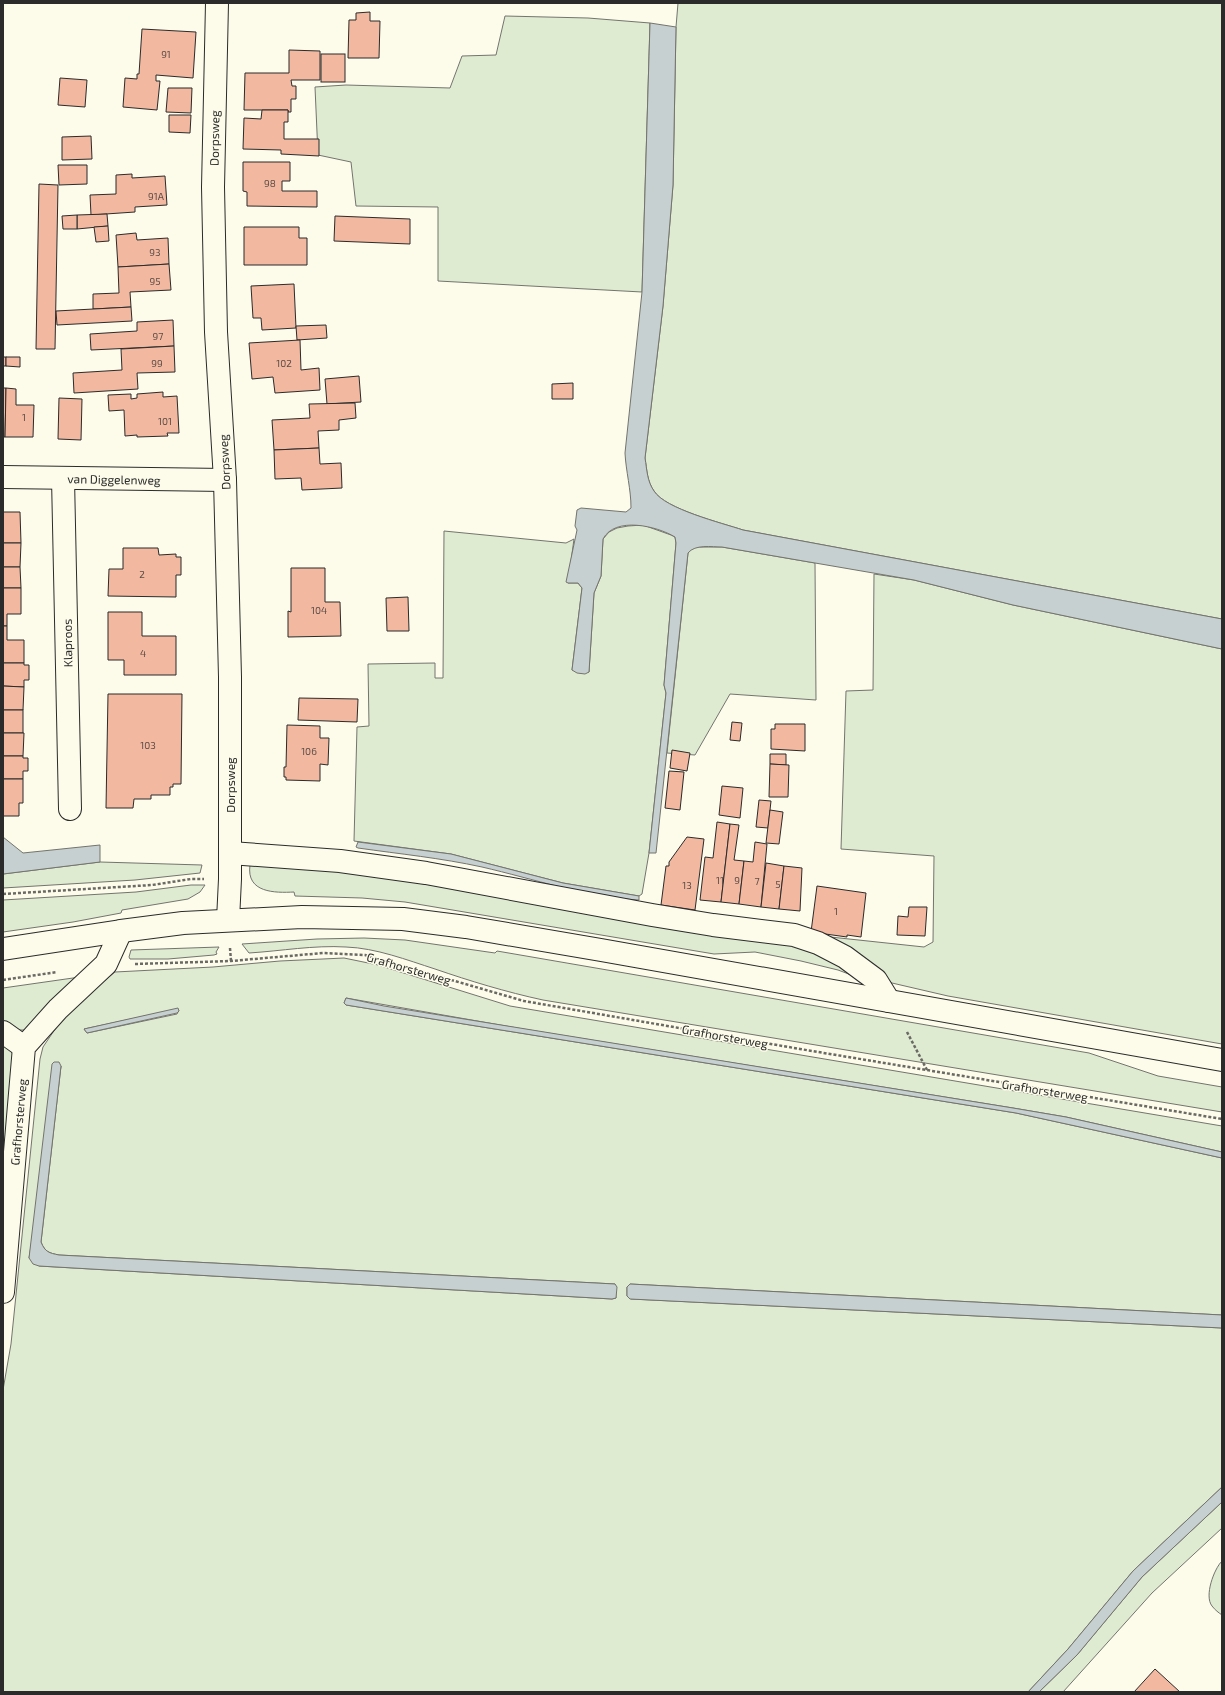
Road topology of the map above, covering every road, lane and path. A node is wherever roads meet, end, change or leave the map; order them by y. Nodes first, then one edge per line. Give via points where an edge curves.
1 (217, 3) edge
2 (3, 477) edge
3 (63, 478) junction
4 (225, 480) junction
5 (70, 808) dead end
6 (230, 853) junction
7 (230, 879) junction
8 (3, 894) edge
9 (228, 920) junction
10 (121, 931) junction
11 (3, 948) edge
12 (231, 961) dead end
13 (889, 1001) junction
14 (3, 1032) edge
15 (24, 1047) junction
16 (1222, 1060) edge
17 (927, 1071) junction
18 (1222, 1120) edge
19 (3, 1292) edge

1 - 4 street, Dorpsweg via 213,187 216,332
2 - 3 street, van Diggelenweg
3 - 4 street, van Diggelenweg
3 - 5 street, Klaproos
4 - 6 street, Dorpsweg via 230,677
6 - 7 street, Dorpsweg
6 - 13 street via 340,861 426,873 652,915 794,935 818,943 845,957 876,980
7 - 8 path via 191,879 152,885
7 - 9 street, Dorpsweg
9 - 10 street
9 - 13 street via 302,917 403,919
10 - 11 street
10 - 15 street via 106,964 58,1008
12 - 17 path, Grafhorsterweg via 323,953 365,955 524,1001
13 - 16 street
13 - 17 path via 925,1063
14 - 15 street
15 - 19 street, Grafhorsterweg
17 - 18 path, Grafhorsterweg

